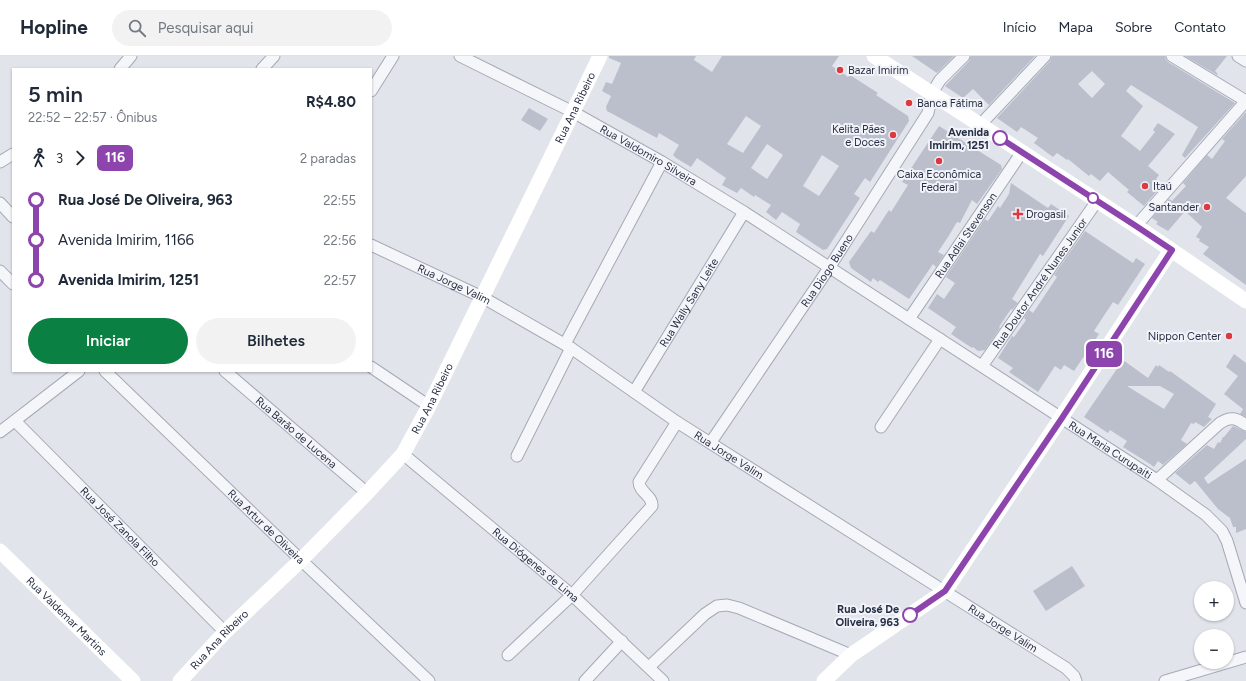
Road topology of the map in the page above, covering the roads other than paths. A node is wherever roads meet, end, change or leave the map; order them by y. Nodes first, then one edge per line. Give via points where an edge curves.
1 (131, 56) edge
2 (274, 56) edge
3 (393, 56) edge
4 (600, 56) edge
5 (874, 56) edge
6 (964, 56) edge
7 (1045, 56) edge
8 (1172, 56) edge
9 (1238, 56) edge
10 (467, 58) edge
11 (1246, 61) edge
12 (121, 68) edge
13 (263, 68) edge
14 (372, 89) edge
15 (932, 93) junction
16 (1246, 101) edge
17 (573, 112) junction
18 (980, 125) junction
19 (1022, 152) junction
20 (12, 155) edge
21 (0, 162) edge
22 (662, 162) junction
23 (1097, 201) junction
24 (0, 203) edge
25 (744, 212) junction
26 (12, 215) edge
27 (1136, 226) junction
28 (372, 245) edge
29 (1172, 250) junction
30 (829, 268) junction
31 (0, 271) edge
32 (12, 283) edge
33 (482, 297) junction
34 (1246, 301) edge
35 (909, 319) junction
36 (940, 339) junction
37 (568, 346) junction
38 (982, 366) junction
39 (372, 368) edge
40 (78, 372) edge
41 (106, 372) edge
42 (226, 372) edge
43 (634, 392) junction
44 (428, 406) junction
45 (1062, 418) junction
46 (14, 421) junction
47 (678, 422) junction
48 (1246, 425) edge
49 (881, 427) dead end
50 (0, 432) edge
51 (711, 442) junction
52 (403, 454) junction
53 (517, 456) dead end
54 (1157, 480) junction
55 (367, 493) junction
56 (0, 551) edge
57 (301, 560) junction
58 (945, 591) junction
59 (572, 595) junction
60 (1246, 603) edge
61 (225, 632) junction
62 (622, 641) junction
63 (508, 655) dead end
64 (851, 655) junction
65 (1246, 657) edge
66 (649, 667) junction
67 (133, 681) edge
68 (180, 681) edge
69 (429, 681) edge
70 (585, 681) edge
71 (663, 681) edge
72 (824, 681) edge
73 (1076, 681) edge
74 (1165, 681) edge

1 - 12 street
2 - 13 street
3 - 14 street
4 - 17 street, Rua Ana Ribeiro
5 - 15 street
6 - 15 street via 940,80
7 - 18 street
8 - 16 street
9 - 11 street
10 - 17 street, Rua Valdomiro Silveira
15 - 18 street
15 - 30 street, Rua Diogo Bueno via 928,113
16 - 27 street
17 - 22 street, Rua Valdomiro Silveira
17 - 33 street, Rua Ana Ribeiro
18 - 19 street
19 - 23 street
19 - 35 street, Rua Adlai Stevenson
20 - 21 street
22 - 25 street, Rua Valdomiro Silveira
22 - 37 street
23 - 27 street
23 - 38 street, Rua Doutor André Nunes Junior
24 - 26 street
25 - 30 street, Rua Valdomiro Silveira
25 - 43 street, Rua Wally Sany Leite
27 - 29 street
28 - 33 street, Rua Jorge Valim
29 - 34 street
29 - 45 street
30 - 35 street, Rua Maria Curupaiti
30 - 51 street, Rua Diogo Bueno
31 - 32 street
33 - 37 street, Rua Jorge Valim
33 - 44 street, Rua Ana Ribeiro
35 - 36 street, Rua Maria Curupaiti
36 - 38 street, Rua Maria Curupaiti
36 - 49 street
37 - 43 street, Rua Jorge Valim
37 - 53 street
38 - 45 street, Rua Maria Curupaiti
39 - 44 street
40 - 46 street
41 - 57 street, Rua Artur de Oliveira
42 - 55 street, Rua Barão de Lucena
43 - 47 street, Rua Jorge Valim
44 - 52 street, Rua Ana Ribeiro
45 - 54 street, Rua Maria Curupaiti
45 - 58 street
46 - 50 street
46 - 61 street, Rua José Zanola Filho
47 - 51 street, Rua Jorge Valim
47 - 59 street via 638,482 652,501 652,506
48 - 54 street via 1234,418 1220,423
51 - 58 street, Rua Jorge Valim
52 - 55 street, Rua Ana Ribeiro
52 - 59 street, Rua Diógenes de Lima
54 - 60 street, Rua Maria Curupaiti via 1222,531
55 - 57 street, Rua Ana Ribeiro
56 - 67 street, Rua Valdemar Martins
57 - 61 street, Rua Ana Ribeiro
57 - 69 street, Rua Artur de Oliveira
58 - 64 street
58 - 73 street, Rua Jorge Valim via 1066,668
59 - 62 street, Rua Diógenes de Lima
59 - 63 street
61 - 68 street, Rua Ana Ribeiro
62 - 66 street, Rua Diógenes de Lima
62 - 70 street
64 - 66 street via 727,605 717,606 705,614
64 - 72 street
65 - 74 street
66 - 71 street, Rua Diógenes de Lima

